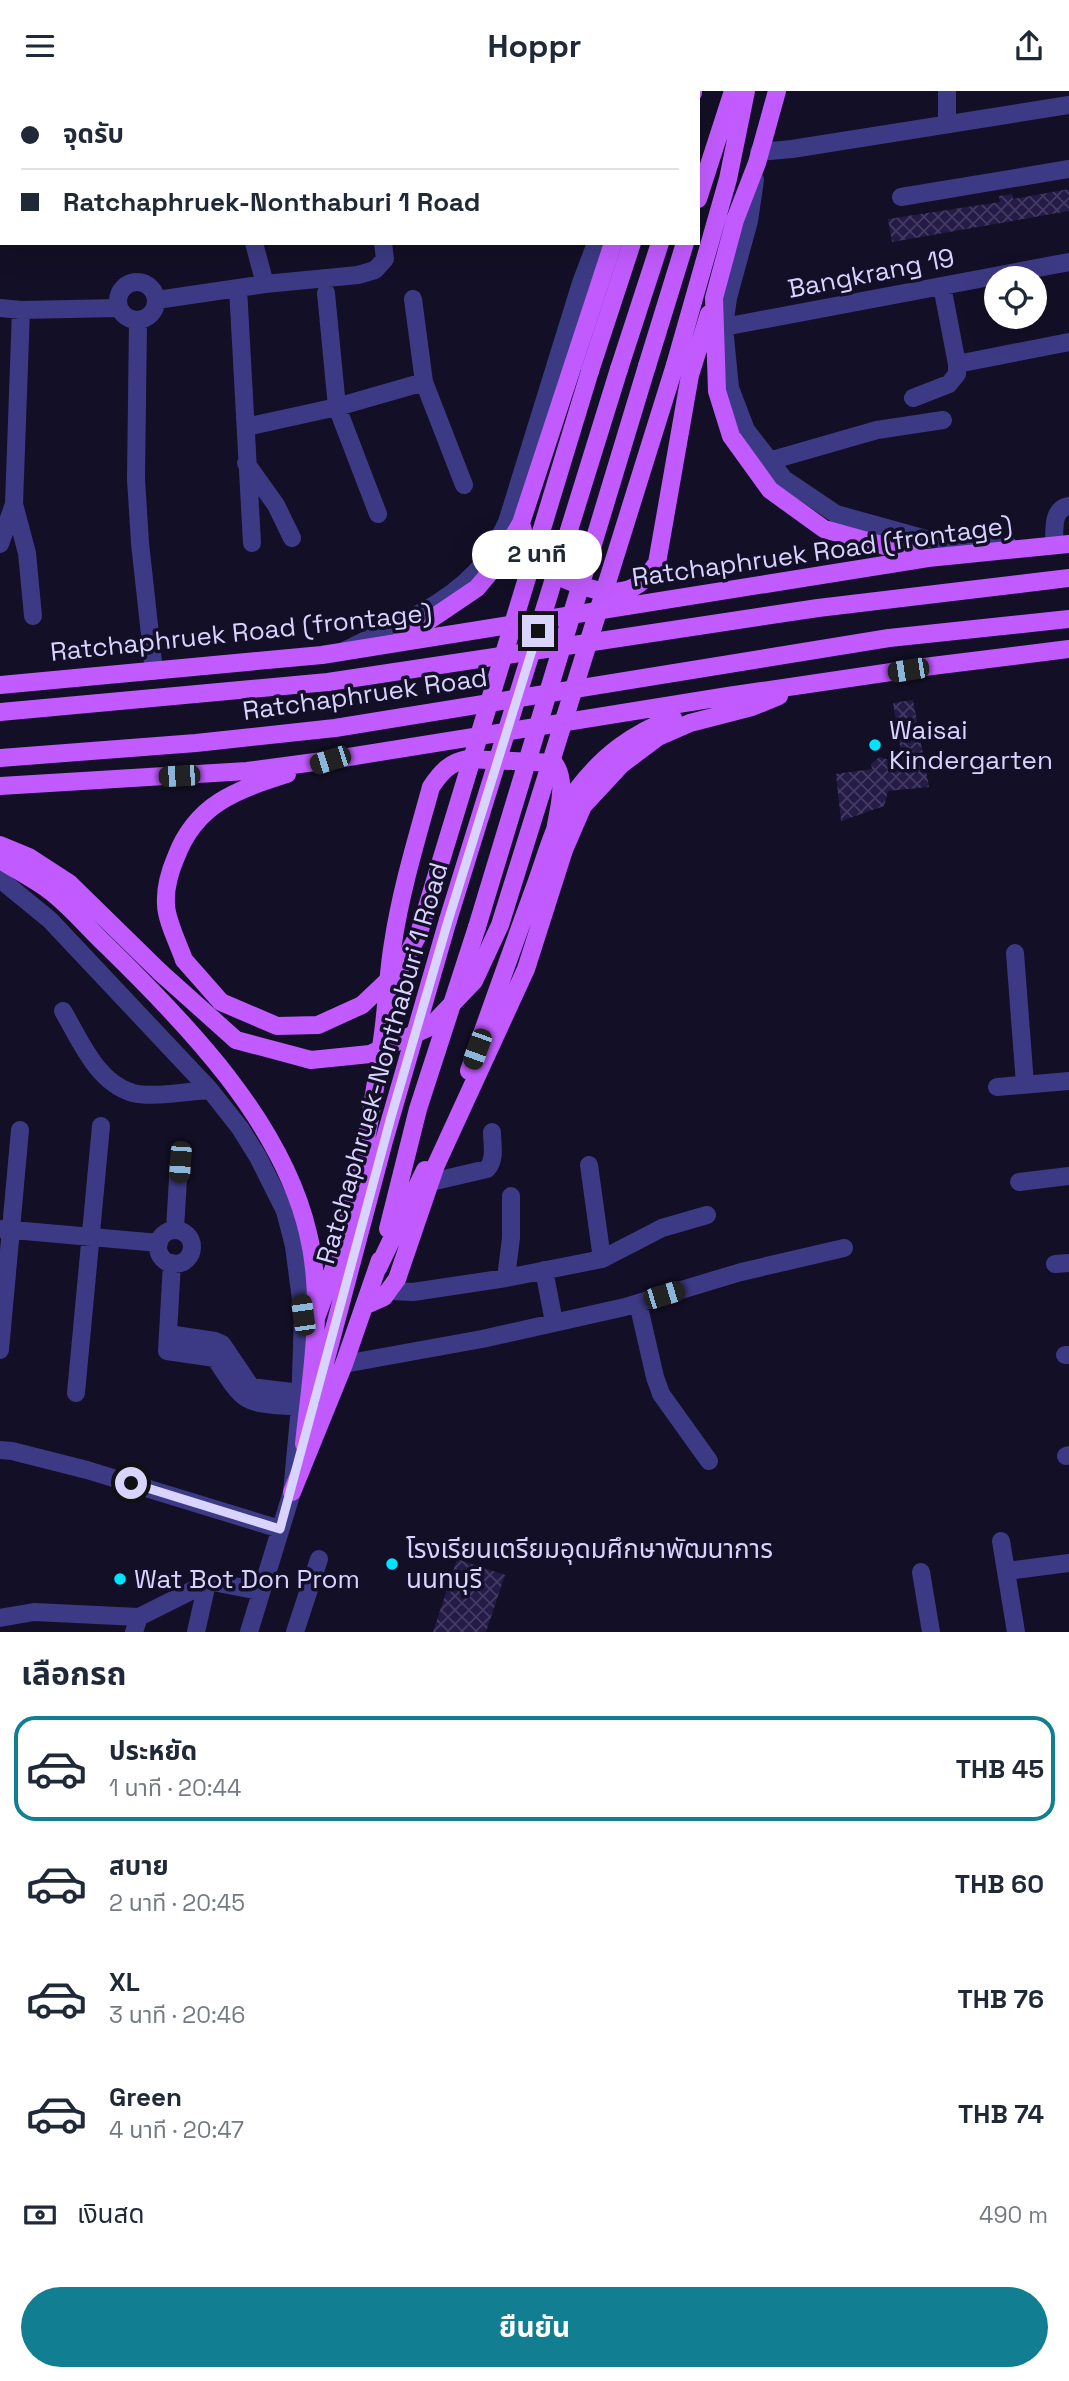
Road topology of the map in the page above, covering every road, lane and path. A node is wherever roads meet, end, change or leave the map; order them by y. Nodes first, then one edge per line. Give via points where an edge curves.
1 (733, 91) edge
2 (746, 91) edge
3 (777, 91) edge
4 (947, 91) edge
5 (1069, 104) edge
6 (947, 124) junction
7 (758, 157) junction
8 (1069, 169) edge
9 (700, 193) edge
10 (901, 197) dead end
11 (255, 245) edge
12 (383, 245) edge
13 (595, 245) edge
14 (612, 245) edge
15 (631, 245) edge
16 (659, 245) edge
17 (684, 245) edge
18 (1069, 262) edge
19 (265, 283) junction
20 (942, 286) junction
21 (238, 288) junction
22 (326, 293) dead end
23 (714, 297) junction
24 (413, 299) dead end
25 (157, 300) junction
26 (0, 308) edge
27 (119, 308) junction
28 (21, 310) junction
29 (138, 321) junction
30 (724, 327) junction
31 (1069, 342) edge
32 (957, 364) junction
33 (424, 381) junction
34 (912, 398) dead end
35 (337, 407) junction
36 (943, 420) dead end
37 (246, 427) junction
38 (7, 458) edge
39 (769, 461) junction
40 (246, 463) junction
41 (464, 485) dead end
42 (14, 504) junction
43 (1069, 506) edge
44 (379, 514) dead end
45 (521, 523) junction
46 (292, 538) dead end
47 (251, 543) dead end
48 (0, 544) edge
49 (1062, 545) edge
50 (1032, 547) junction
51 (928, 558) junction
52 (1069, 578) edge
53 (33, 617) dead end
54 (1069, 619) edge
55 (395, 644) junction
56 (1069, 649) edge
57 (343, 652) junction
58 (155, 671) junction
59 (0, 685) edge
60 (808, 685) junction
61 (728, 696) junction
62 (0, 703) edge
63 (65, 708) junction
64 (0, 712) edge
65 (0, 758) edge
66 (330, 760) junction
67 (0, 786) edge
68 (555, 831) junction
69 (0, 845) edge
70 (0, 860) edge
71 (0, 879) edge
72 (1015, 953) dead end
73 (63, 1011) dead end
74 (1069, 1081) edge
75 (1025, 1084) junction
76 (998, 1087) dead end
77 (210, 1090) junction
78 (101, 1126) dead end
79 (20, 1130) dead end
80 (492, 1132) dead end
81 (180, 1162) dead end
82 (589, 1165) dead end
83 (1069, 1176) edge
84 (431, 1182) junction
85 (1019, 1182) dead end
86 (511, 1196) dead end
87 (707, 1215) dead end
88 (5, 1229) edge
89 (174, 1229) junction
90 (90, 1237) junction
91 (159, 1243) junction
92 (844, 1248) dead end
93 (602, 1259) junction
94 (172, 1263) junction
95 (378, 1268) junction
96 (544, 1270) junction
97 (506, 1278) junction
98 (390, 1291) junction
99 (638, 1303) junction
100 (365, 1306) junction
101 (316, 1318) junction
102 (554, 1322) junction
103 (0, 1350) edge
104 (344, 1364) junction
105 (76, 1392) dead end
106 (300, 1400) junction
107 (304, 1444) junction
108 (0, 1450) edge
109 (709, 1461) dead end
110 (292, 1492) junction
111 (280, 1529) junction
112 (1001, 1541) dead end
113 (319, 1559) dead end
114 (1069, 1563) edge
115 (1007, 1571) junction
116 (921, 1572) dead end
117 (207, 1583) junction
118 (260, 1591) junction
119 (0, 1618) edge
120 (136, 1625) edge
121 (196, 1632) edge
122 (248, 1632) edge
123 (295, 1632) edge
124 (931, 1632) edge
125 (1016, 1632) edge

1 - 9 main road
2 - 69 main road, bridge via 728,179 675,365 500,925 474,981 430,1027 370,1054 311,1060 236,1040 69,883
3 - 7 main road
4 - 6 street
5 - 6 street
6 - 7 street
7 - 23 main road
7 - 30 street via 749,221
8 - 10 street
11 - 19 street
12 - 19 street via 385,260 358,275
13 - 57 street via 511,511 487,558 464,584 425,612
14 - 45 main road
15 - 66 main road, bridge via 419,933 400,969 362,1005 318,1025 277,1026 221,1002 184,960 165,905 169,873 183,839 202,813 246,787
16 - 107 main road, Ratchaphruek-Nonthaburi 1 Road, bridge via 448,921
17 - 95 main road, Ratchaphruek-Nonthaburi 1 Road, bridge via 418,1109
18 - 20 street, Bangkrang 19
19 - 21 street
20 - 30 street, Bangkrang 19
20 - 32 street
21 - 25 street
21 - 37 street
22 - 35 street
23 - 45 main road via 690,375 657,563 646,579 613,593 561,580 531,561
23 - 51 main road via 717,391 731,436 770,491 824,529
24 - 33 street
25 - 27 street via 153,289 133,282 118,296
25 - 29 street via 148,318
26 - 28 street
27 - 28 street
27 - 29 street via 123,315
28 - 38 street
29 - 58 street via 136,479
30 - 39 street via 730,388 746,430
31 - 32 street
32 - 34 street via 957,374 949,384
33 - 35 street
33 - 41 street
35 - 37 street
35 - 44 street
36 - 39 street via 877,430
37 - 40 street
38 - 42 street
39 - 50 street via 784,479 836,514 926,539
40 - 46 street via 276,505
40 - 47 street
42 - 48 street
42 - 53 street via 27,553
43 - 49 street via 1057,513
45 - 55 main road via 498,565 477,588
49 - 50 main road, Ratchaphruek Road (frontage)
50 - 51 main road, Ratchaphruek Road (frontage)
51 - 55 main road, Ratchaphruek Road (frontage)
52 - 63 main road, Ratchaphruek Road via 818,608 328,682
54 - 65 main road, Ratchaphruek Road via 889,638 335,729
55 - 57 main road, Ratchaphruek Road (frontage)
56 - 60 main road
57 - 58 main road, Ratchaphruek Road (frontage)
58 - 59 main road, Ratchaphruek Road (frontage)
60 - 61 main road
60 - 84 main road via 658,737 622,764 583,806 526,969
61 - 66 main road
61 - 68 main road via 643,730 620,747 574,793
62 - 63 main road
63 - 64 main road, Ratchaphruek Road
66 - 67 main road via 205,775
68 - 95 main road via 459,1097
68 - 101 main road via 561,782 554,764 468,759 439,774 431,787 392,946 370,1118 352,1209
70 - 101 main road via 51,891 149,988 227,1077 266,1131 294,1185 309,1234
71 - 77 street via 50,920
72 - 75 street
73 - 77 street via 86,1052 116,1086 146,1094
74 - 75 street
75 - 76 street
77 - 106 street via 258,1157 285,1211 303,1315
78 - 90 street
79 - 88 street
80 - 84 street via 493,1157 487,1168
81 - 89 street
82 - 93 street
83 - 85 street
84 - 98 main road
86 - 97 street via 512,1238
87 - 93 street via 663,1229
88 - 90 street
88 - 103 street
89 - 91 street via 164,1233
89 - 94 street via 189,1237 192,1248 183,1262
90 - 91 street
90 - 105 street
91 - 94 street via 162,1258
92 - 99 street
93 - 96 street
94 - 106 street via 167,1343 215,1357 242,1397 251,1402
95 - 100 main road, Ratchaphruek-Nonthaburi 1 Road
96 - 97 street
96 - 102 street
97 - 98 street via 413,1293
98 - 100 main road
99 - 102 street
99 - 109 street via 661,1394
100 - 104 main road, Ratchaphruek-Nonthaburi 1 Road
101 - 107 main road
102 - 104 street
104 - 110 main road, Ratchaphruek-Nonthaburi 1 Road
106 - 110 street
107 - 110 main road, Ratchaphruek-Nonthaburi 1 Road
108 - 111 street via 87,1470
110 - 111 street
111 - 118 street
112 - 115 street
113 - 123 street
114 - 115 street
115 - 125 street
116 - 124 street
117 - 118 street
117 - 120 street
117 - 121 street
118 - 122 street
119 - 120 street via 34,1612

